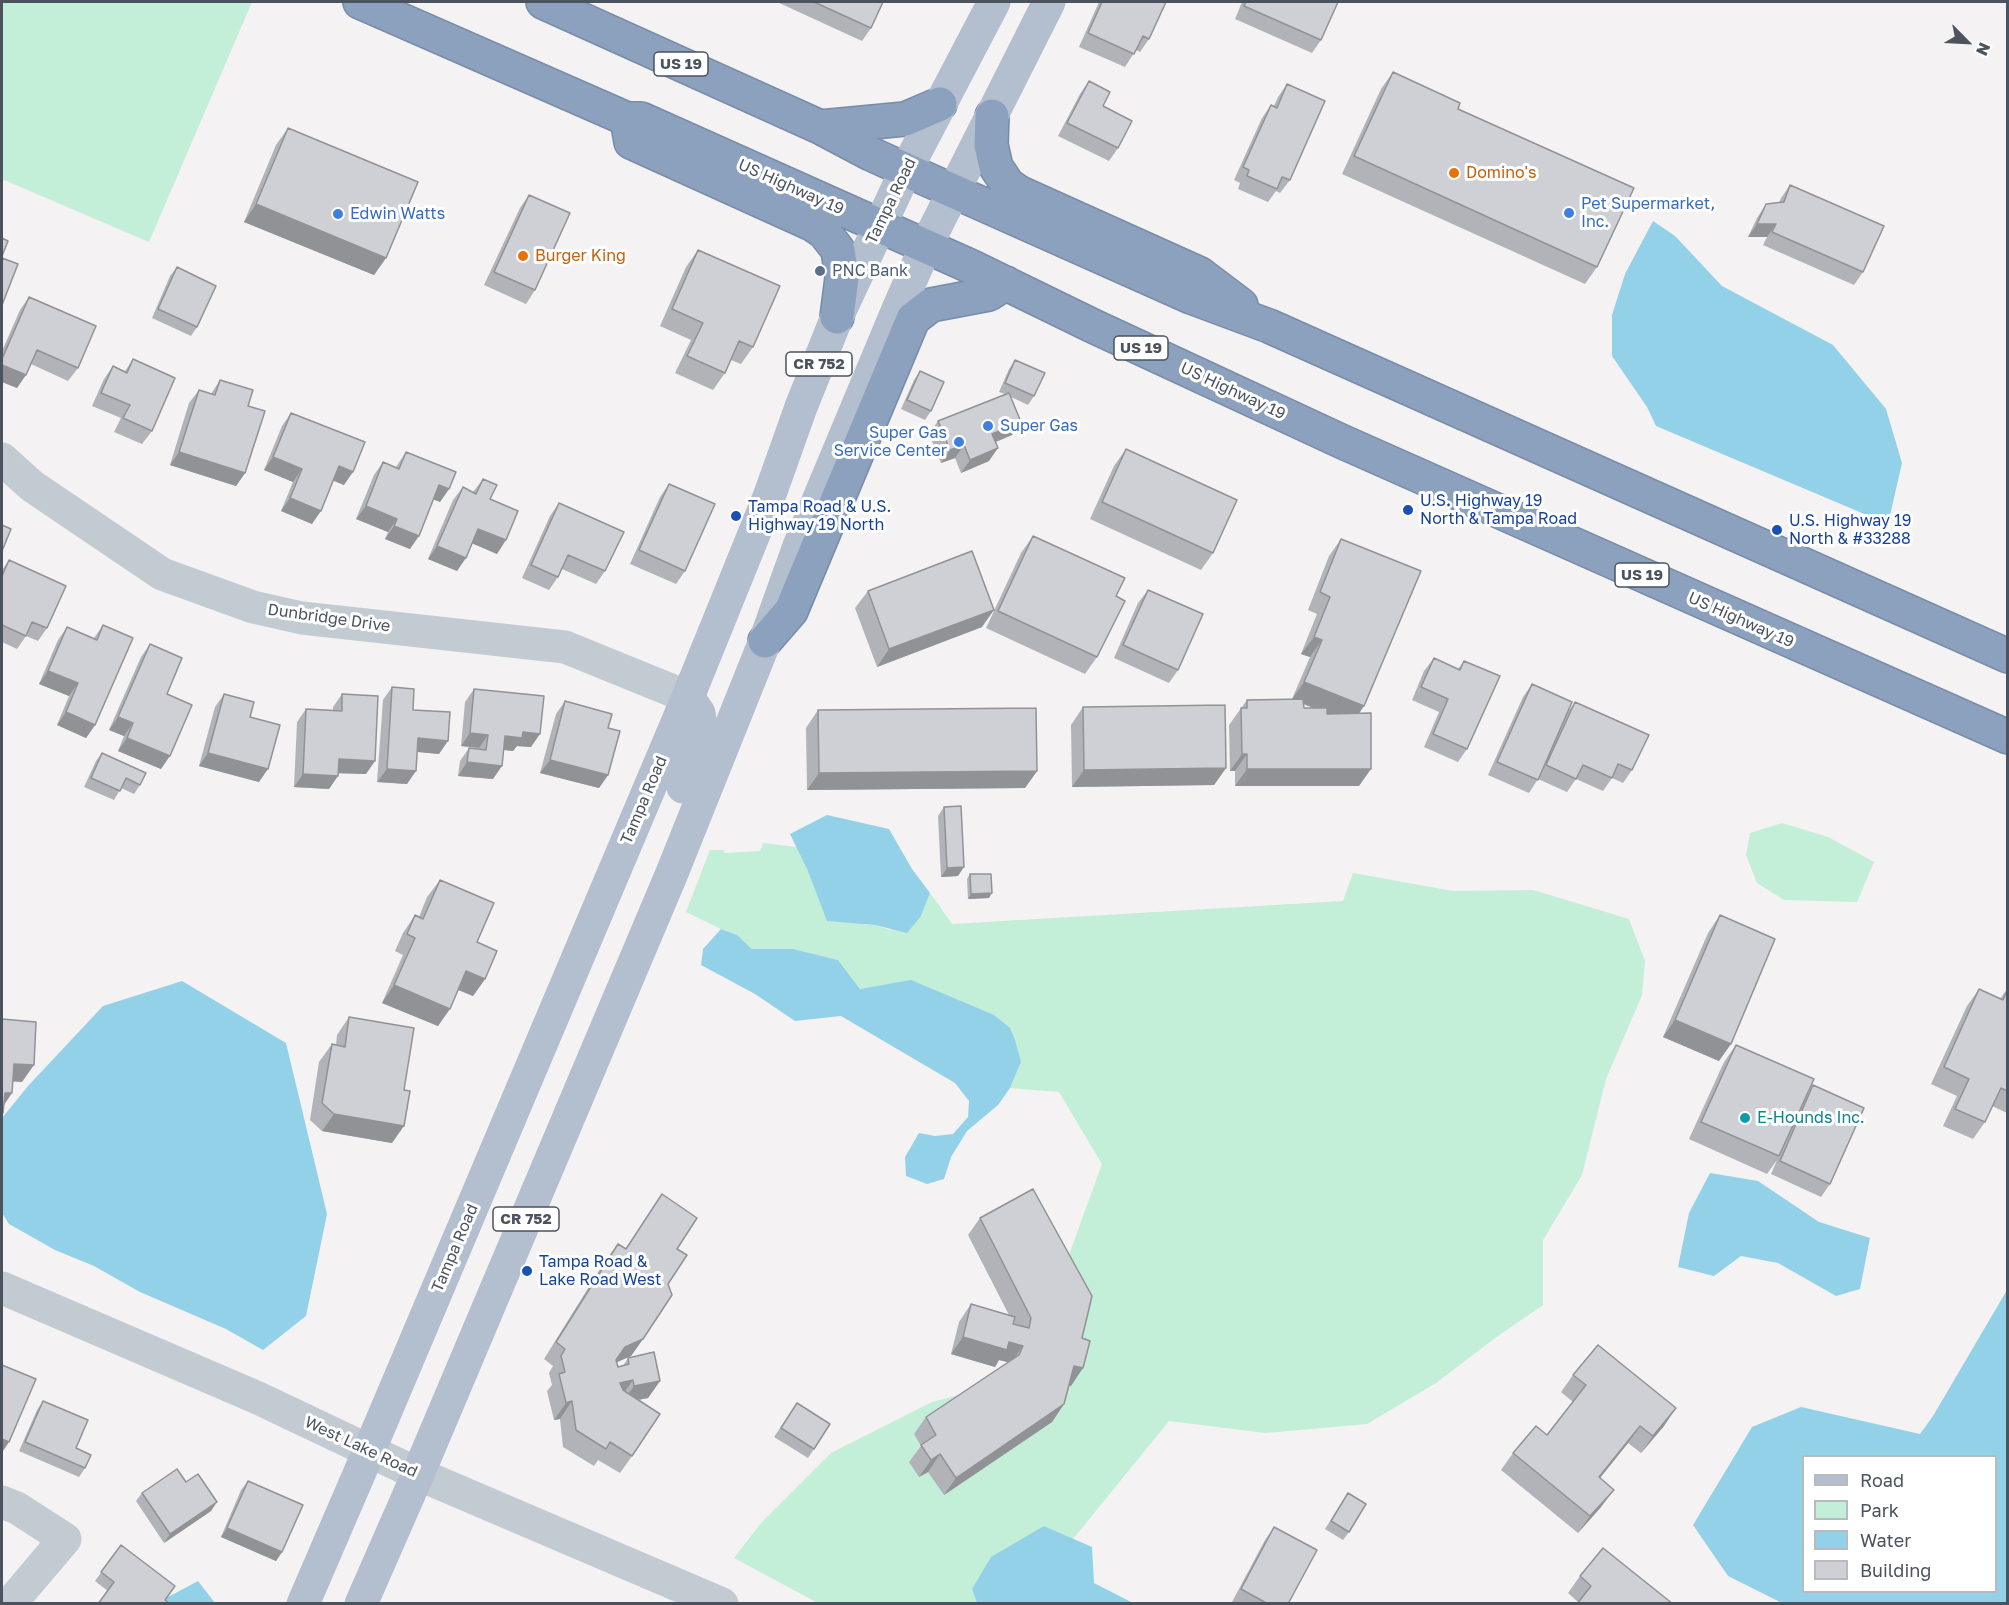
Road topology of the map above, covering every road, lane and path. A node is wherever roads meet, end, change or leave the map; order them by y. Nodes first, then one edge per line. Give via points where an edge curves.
1 (360, 2) edge
2 (543, 2) edge
3 (994, 2) edge
4 (1049, 2) edge
5 (940, 104) junction
6 (992, 116) junction
7 (627, 119) junction
8 (820, 127) junction
9 (906, 171) junction
10 (954, 192) junction
11 (879, 226) junction
12 (926, 246) junction
13 (1006, 283) junction
14 (837, 317) junction
15 (1269, 326) junction
16 (2, 459) edge
17 (765, 641) junction
18 (2007, 656) edge
19 (688, 697) junction
20 (2007, 737) edge
21 (649, 927) junction
22 (2, 1288) edge
23 (369, 1451) junction
24 (418, 1474) junction
25 (2, 1502) edge
26 (10, 1604) edge
27 (303, 1604) edge
28 (361, 1604) edge
29 (722, 1604) edge

1 - 7 highway, US Highway 19 / US 19
2 - 8 highway, US 19
3 - 5 main road, Tampa Road / CR 752
4 - 6 main road, CR 752
5 - 8 highway via 905,119
5 - 9 main road, Tampa Road / CR 752
6 - 10 main road, CR 752
6 - 15 highway via 991,145 996,167 1008,185 1200,274
7 - 11 highway, US Highway 19 / US 19 via 641,119
7 - 14 highway via 631,142 824,232 838,250 842,278
8 - 9 highway, US 19
9 - 10 highway, US 19
9 - 11 main road, Tampa Road / CR 752
10 - 12 main road, CR 752
10 - 15 highway, US 19 via 1191,297
11 - 12 highway, US Highway 19 / US 19
11 - 14 main road, Tampa Road / CR 752
12 - 13 highway, US Highway 19 / US 19
12 - 17 main road, CR 752 via 799,546
13 - 17 highway via 990,294 931,304 913,319 791,611
13 - 20 highway, US Highway 19 / US 19 via 1324,433
14 - 19 main road, Tampa Road / CR 752
15 - 18 highway, US 19
16 - 19 street, Dunbridge Drive via 32,486 162,574 253,607 302,618 566,647
17 - 21 main road, CR 752
19 - 21 main road via 699,713 698,752 660,844
19 - 23 main road, Tampa Road / CR 752
21 - 24 main road, CR 752
22 - 23 street, West Lake Road via 258,1398
23 - 24 street, West Lake Road
23 - 27 main road, Tampa Road / CR 752
24 - 28 main road, CR 752
24 - 29 street, West Lake Road
25 - 26 street via 65,1539

